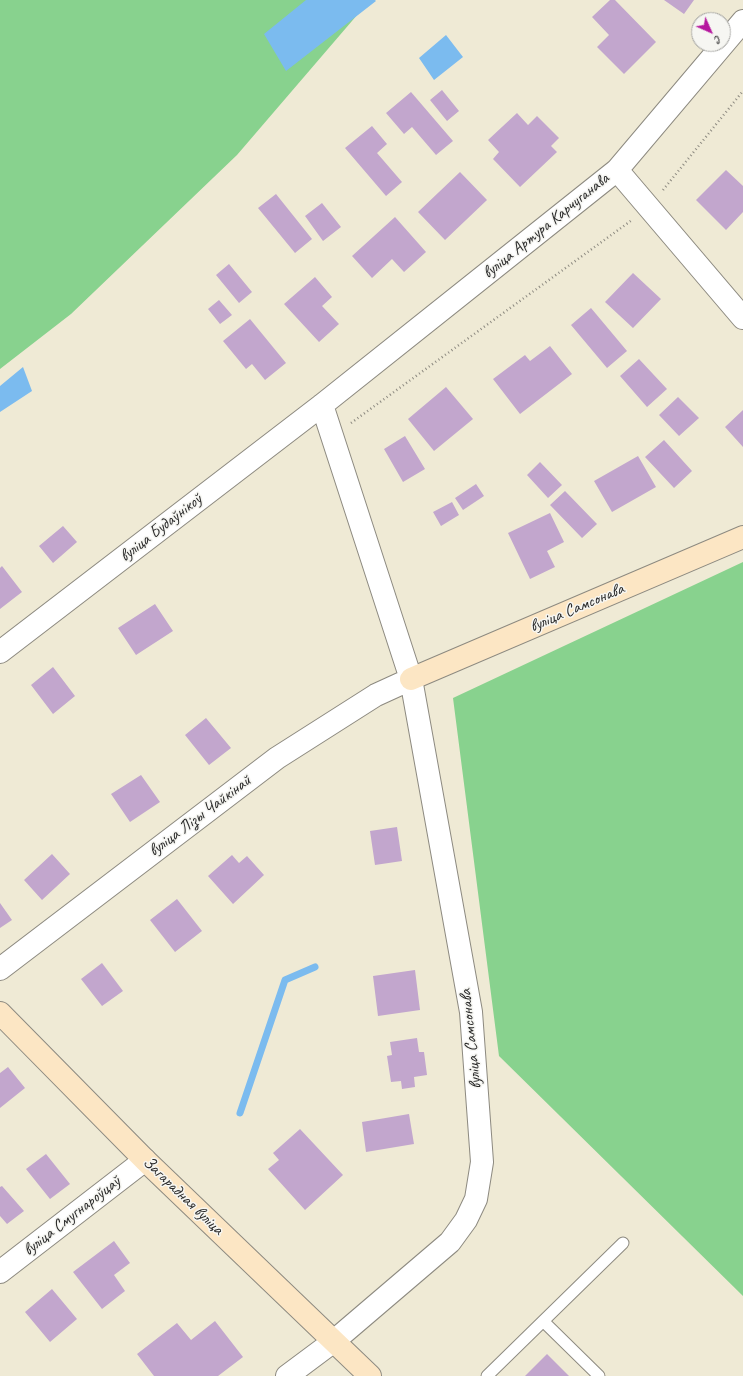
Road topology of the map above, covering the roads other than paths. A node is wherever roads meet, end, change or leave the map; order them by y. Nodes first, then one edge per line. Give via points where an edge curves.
1 (743, 20) edge
2 (617, 170) junction
3 (743, 318) edge
4 (322, 405) junction
5 (743, 537) edge
6 (0, 652) edge
7 (411, 679) junction
8 (0, 969) edge
9 (0, 1013) edge
10 (145, 1160) junction
11 (623, 1243) dead end
12 (0, 1272) edge
13 (543, 1321) junction
14 (334, 1341) junction
15 (287, 1376) edge
16 (370, 1376) edge
17 (487, 1376) edge
18 (599, 1376) edge

1 - 2 street, вуліца Артура Карчуганава
2 - 3 street
2 - 4 street, вуліца Артура Карчуганава
4 - 6 street, вуліца Будаўнікоў
4 - 7 street, вуліца Самсонава
5 - 7 street, вуліца Самсонава
7 - 8 street, вуліца Лізы Чайкінай via 376,695 276,758
7 - 14 street, вуліца Самсонава via 470,1012 482,1162 476,1199 466,1220 450,1242
9 - 10 street, Загарадная вуліца
10 - 12 street, вуліца Смугнароўцаў
10 - 14 street, Загарадная вуліца
11 - 13 lane
13 - 17 lane
13 - 18 lane
14 - 15 street, вуліца Самсонава
14 - 16 street, Загарадная вуліца

